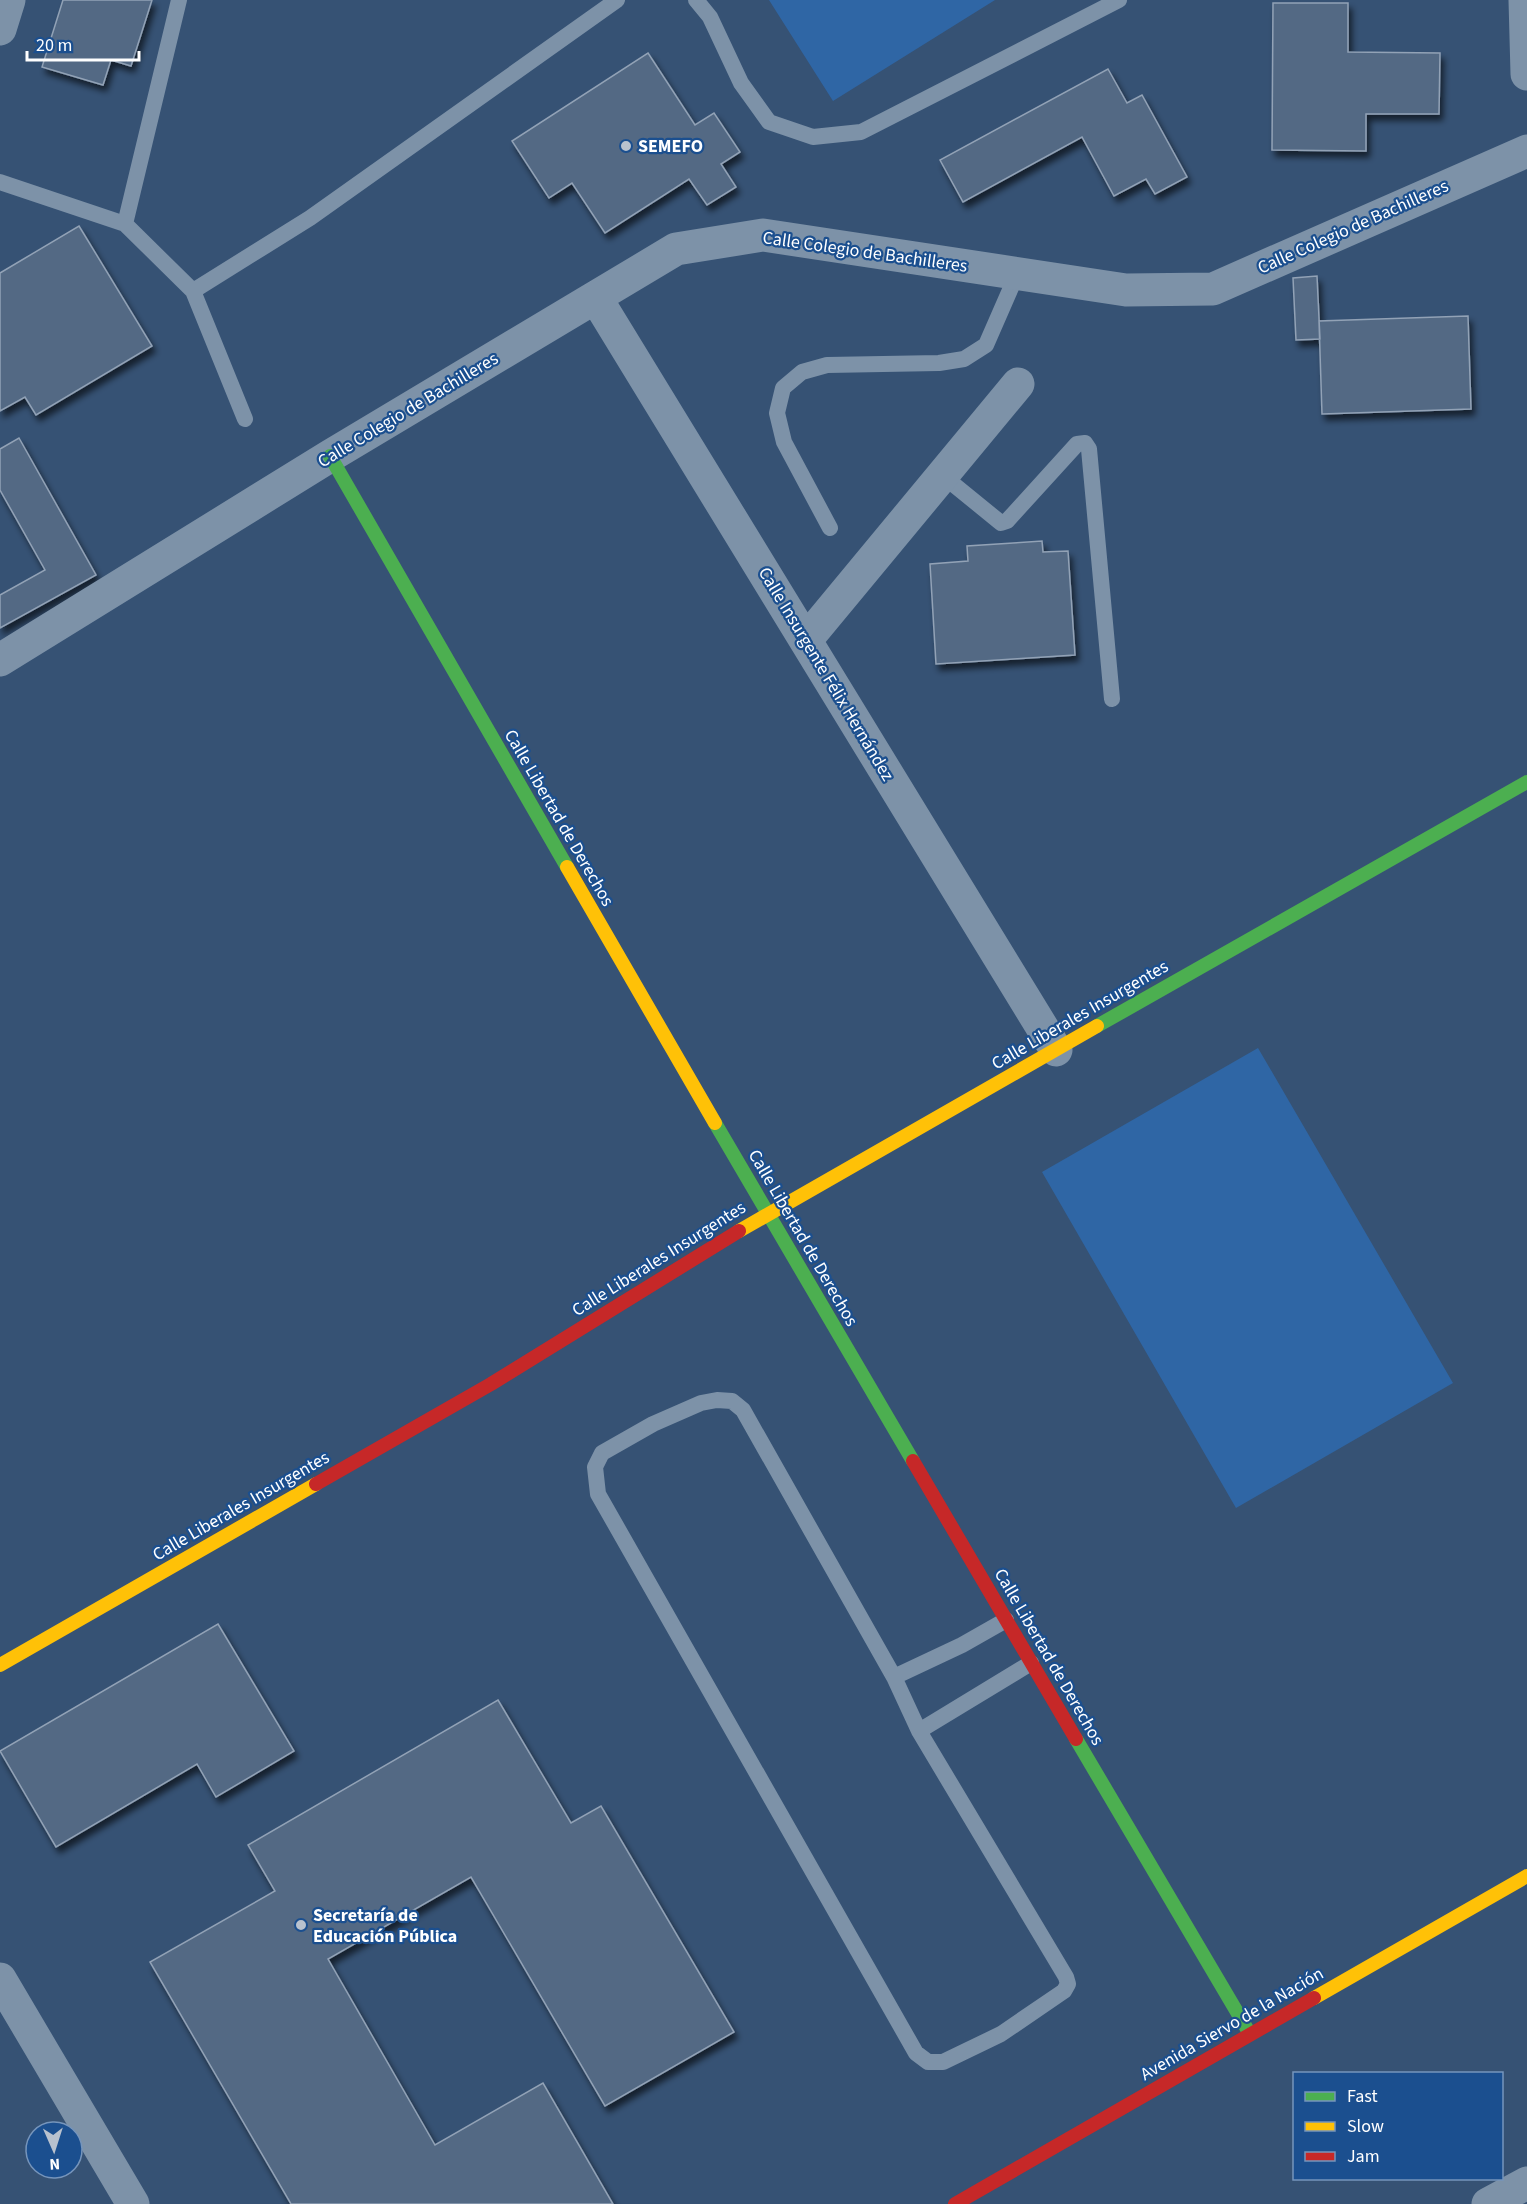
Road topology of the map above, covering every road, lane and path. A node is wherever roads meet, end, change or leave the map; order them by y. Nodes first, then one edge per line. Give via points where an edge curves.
1 (9, 0) edge
2 (179, 0) edge
3 (617, 0) edge
4 (696, 0) edge
5 (1119, 0) edge
6 (1525, 0) edge
7 (0, 29) edge
8 (1527, 74) edge
9 (1527, 151) edge
10 (0, 182) edge
11 (125, 224) junction
12 (1017, 274) junction
13 (193, 291) junction
14 (596, 298) junction
15 (1018, 384) dead end
16 (245, 419) dead end
17 (330, 456) junction
18 (942, 475) junction
19 (830, 528) dead end
20 (806, 640) junction
21 (0, 660) edge
22 (1112, 699) dead end
23 (1527, 782) edge
24 (1056, 1050) junction
25 (767, 1214) junction
26 (1006, 1620) junction
27 (1031, 1663) junction
28 (0, 1665) edge
29 (894, 1677) junction
30 (919, 1731) junction
31 (1527, 1876) edge
32 (0, 1979) edge
33 (1250, 2034) junction
34 (1527, 2183) edge
35 (133, 2204) edge
36 (955, 2204) edge
37 (1488, 2204) edge

1 - 7 street
2 - 11 lane
3 - 13 lane via 310,218
4 - 5 lane via 710,17 741,83 769,122 813,137 861,132
6 - 8 street
9 - 12 street, Calle Colegio de Bachilleres via 1213,289 1126,290
10 - 11 lane
11 - 13 lane
12 - 14 street, Calle Colegio de Bachilleres via 763,235 676,249
12 - 19 lane via 986,345 964,359 826,365 802,372 783,388 777,413 784,442
13 - 16 lane
14 - 17 street, Calle Colegio de Bachilleres
14 - 20 street, Calle Insurgente Félix Hernández
15 - 18 street
17 - 21 street, Calle Colegio de Bachilleres
17 - 25 street, Calle Libertad de Derechos
18 - 20 street
18 - 22 lane via 1001,523 1077,444 1085,443 1089,449
20 - 24 street, Calle Insurgente Félix Hernández
23 - 24 street, Calle Liberales Insurgentes
24 - 25 street, Calle Liberales Insurgentes
25 - 26 street, Calle Libertad de Derechos
25 - 28 street, Calle Liberales Insurgentes via 491,1384
26 - 27 street, Calle Libertad de Derechos
26 - 29 lane
27 - 30 lane
27 - 33 street, Calle Libertad de Derechos
29 - 30 lane
29 - 30 lane via 743,1410 732,1401 701,1403 602,1453 595,1467 598,1494 916,2053 928,2062 943,2062 1001,2034 1064,1991 1068,1984
31 - 33 street, Avenida Siervo de la Nación
32 - 35 street
33 - 36 street, Avenida Siervo de la Nación
34 - 37 street

